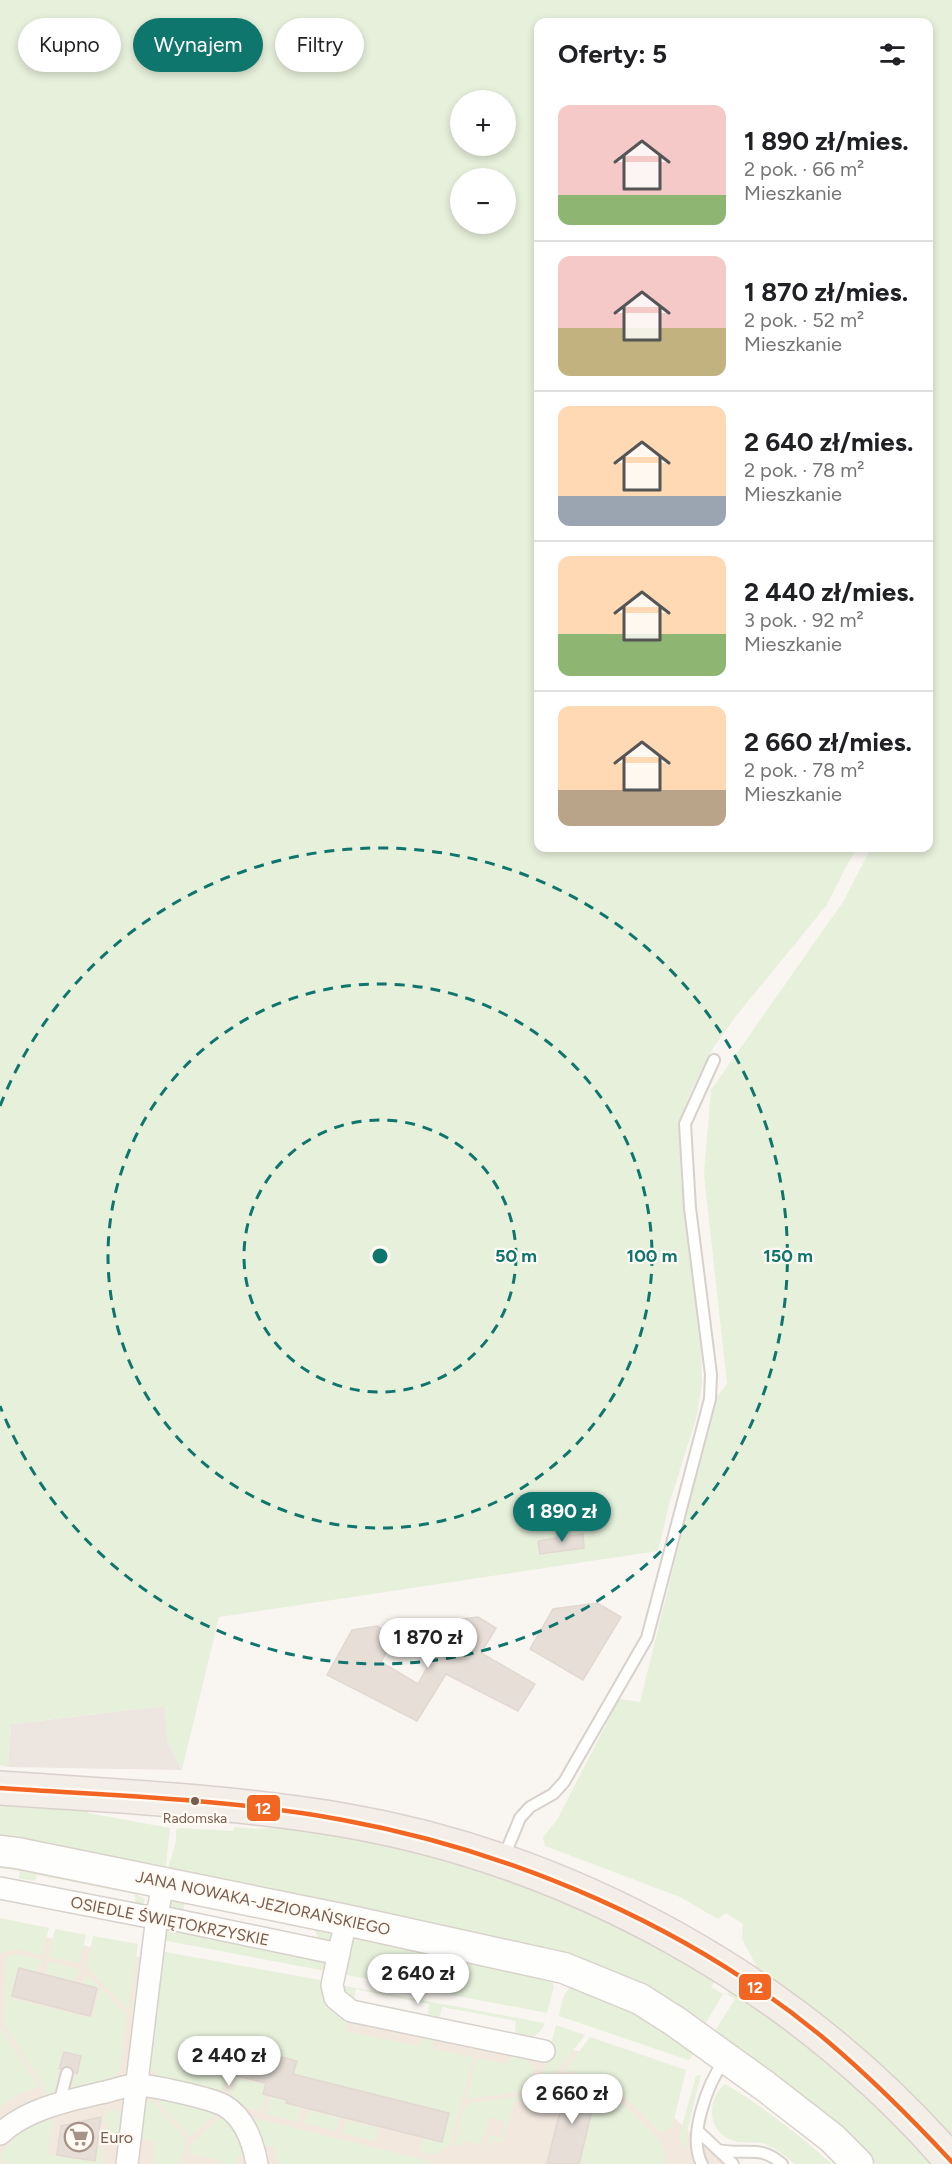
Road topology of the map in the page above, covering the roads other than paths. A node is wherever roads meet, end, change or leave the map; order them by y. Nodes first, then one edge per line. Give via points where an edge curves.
1 (714, 1060) dead end
2 (0, 1788) edge
3 (0, 1851) edge
4 (502, 1862) junction
5 (164, 1882) junction
6 (0, 1888) edge
7 (157, 1916) junction
8 (346, 1920) junction
9 (339, 1954) junction
10 (544, 2051) dead end
11 (726, 2058) junction
12 (68, 2073) dead end
13 (136, 2085) junction
14 (59, 2104) junction
15 (698, 2131) junction
16 (0, 2134) edge
17 (718, 2150) junction
18 (952, 2162) edge
19 (127, 2164) edge
20 (257, 2164) edge
21 (702, 2164) edge
22 (734, 2164) edge
23 (782, 2164) edge
24 (858, 2164) edge

1 - 4 lane via 685,1124 690,1208 711,1374 710,1399 647,1638 564,1782 520,1818
2 - 4 main road via 246,1807 344,1820
3 - 5 street, JANA NOWAKA-JEZIORAŃSKIEGO
4 - 18 main road via 602,1901 732,1972 848,2058
5 - 7 street
5 - 8 street, JANA NOWAKA-JEZIORAŃSKIEGO
6 - 7 street, OSIEDLE ŚWIĘTOKRZYSKIE
7 - 9 street, OSIEDLE ŚWIĘTOKRZYSKIE
7 - 13 street
8 - 9 street
8 - 11 street, JANA NOWAKA-JEZIORAŃSKIEGO via 564,1968 640,1999
9 - 10 street via 332,1985 335,1998 351,2011
11 - 15 lane via 710,2086
11 - 24 street, JANA NOWAKA-JEZIORAŃSKIEGO via 832,2138
12 - 14 lane
13 - 14 street
13 - 19 street
13 - 20 street via 181,2092 224,2105 247,2131
14 - 16 street via 24,2117
15 - 17 lane
15 - 21 lane
17 - 22 lane
17 - 23 lane via 764,2152

